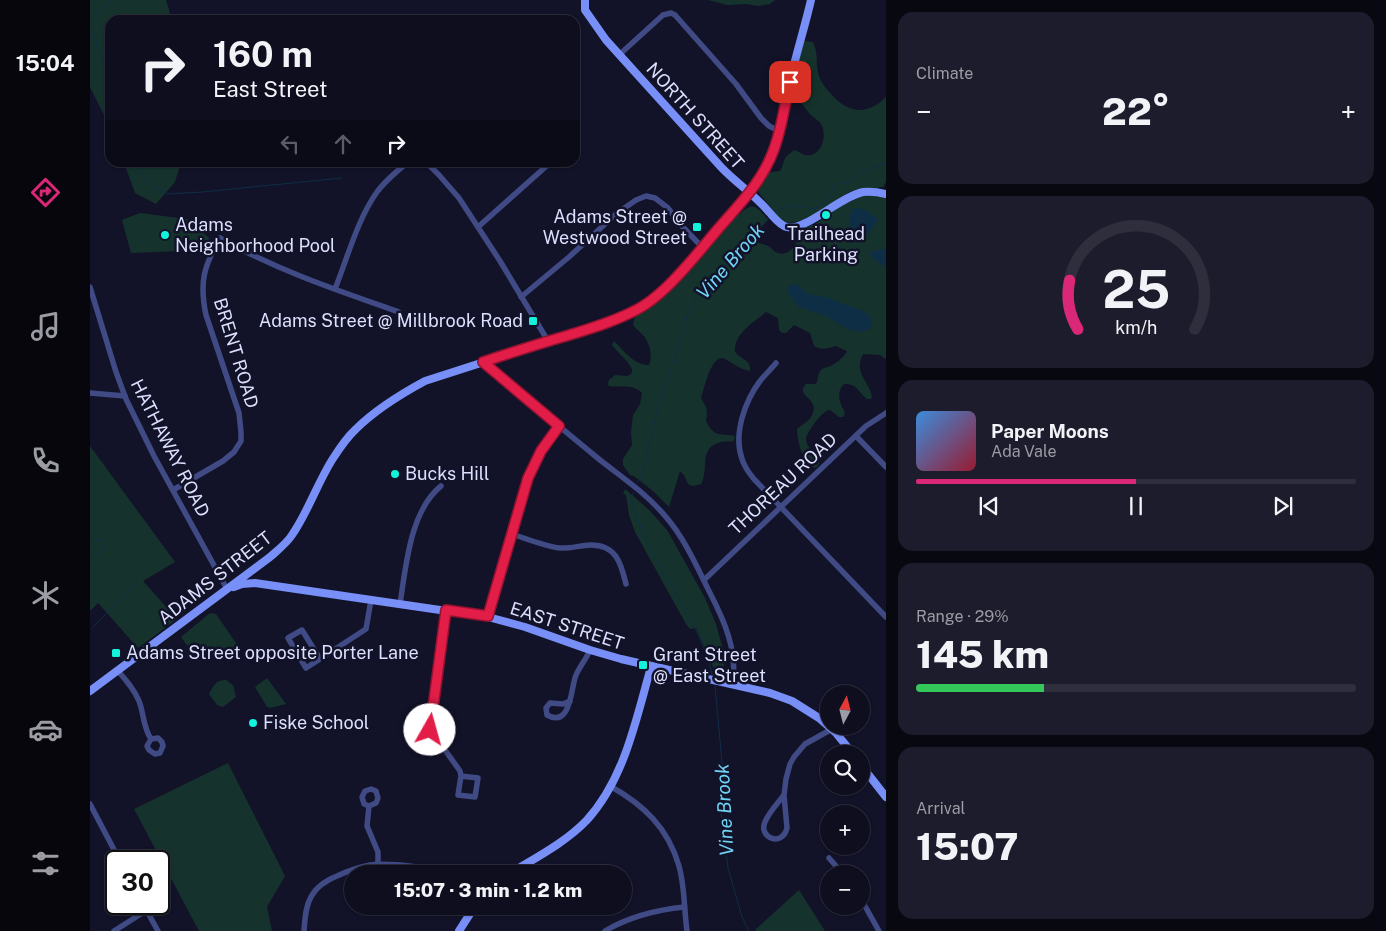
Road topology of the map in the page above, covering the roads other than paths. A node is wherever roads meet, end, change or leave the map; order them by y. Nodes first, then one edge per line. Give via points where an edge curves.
1 (585, 0) edge
2 (811, 0) edge
3 (619, 55) junction
4 (779, 131) junction
5 (402, 167) edge
6 (431, 167) edge
7 (545, 167) edge
8 (749, 193) junction
9 (886, 194) edge
10 (478, 227) junction
11 (702, 247) junction
12 (90, 287) edge
13 (335, 289) junction
14 (521, 296) junction
15 (399, 312) dead end
16 (548, 342) junction
17 (483, 362) junction
18 (776, 363) dead end
19 (90, 393) edge
20 (125, 396) junction
21 (886, 413) edge
22 (559, 426) junction
23 (856, 436) junction
24 (886, 467) edge
25 (441, 486) dead end
26 (173, 490) junction
27 (781, 507) junction
28 (512, 534) junction
29 (253, 570) junction
30 (704, 580) junction
31 (255, 583) junction
32 (626, 584) dead end
33 (227, 589) junction
34 (371, 600) junction
35 (400, 604) junction
36 (446, 610) junction
37 (488, 616) junction
38 (886, 617) edge
39 (590, 650) junction
40 (320, 659) junction
41 (652, 667) junction
42 (118, 671) junction
43 (733, 683) junction
44 (90, 691) edge
45 (570, 701) dead end
46 (820, 719) edge
47 (821, 735) edge
48 (837, 735) edge
49 (151, 739) dead end
50 (845, 745) edge
51 (460, 776) junction
52 (870, 777) edge
53 (610, 786) junction
54 (784, 795) junction
55 (886, 797) edge
56 (90, 804) edge
57 (369, 806) dead end
58 (114, 850) edge
59 (829, 858) dead end
60 (378, 865) edge
61 (524, 865) edge
62 (835, 865) edge
63 (344, 873) edge
64 (684, 907) junction
65 (870, 914) edge
66 (139, 915) edge
67 (150, 915) edge
68 (469, 915) edge
69 (114, 931) edge
70 (158, 931) edge
71 (304, 931) edge
72 (459, 931) edge
73 (605, 931) edge
74 (687, 931) edge
75 (879, 931) edge

1 - 3 street, NORTH STREET via 585,10 592,22
2 - 4 street, ADAMS STREET
3 - 4 street via 663,15 671,13 736,84 761,118
3 - 8 street, NORTH STREET via 716,163
4 - 8 street, ADAMS STREET via 769,163
5 - 13 street via 377,192 364,213
6 - 10 street via 459,198
7 - 10 street
8 - 9 street, NORTH STREET via 780,223 790,227 796,227 854,195 869,192
8 - 11 street, ADAMS STREET
10 - 14 street
11 - 14 street via 668,208 655,198 646,196 616,214
11 - 16 street, ADAMS STREET via 661,292 636,310
12 - 20 street, HATHAWAY ROAD
13 - 15 street, BRENT ROAD
13 - 26 street, BRENT ROAD via 258,258 220,238 204,273 203,301 239,413 240,441 234,452
14 - 16 street
16 - 17 street, ADAMS STREET
17 - 22 street
17 - 29 street, ADAMS STREET via 425,381 356,428 331,461 292,536
18 - 27 street via 760,382 745,409 740,442 741,458 748,471
19 - 20 street
20 - 26 street, HATHAWAY ROAD
21 - 23 street, THOREAU ROAD
22 - 28 street via 541,451 528,478
22 - 30 street via 650,500 667,518
23 - 24 street
23 - 27 street, THOREAU ROAD
25 - 35 street via 430,497 416,522
26 - 33 street, HATHAWAY ROAD
27 - 30 street, THOREAU ROAD
27 - 38 street
28 - 32 street via 559,548 604,547 622,566
28 - 37 street
29 - 31 street
29 - 33 street, ADAMS STREET
30 - 43 street via 729,636
31 - 33 street, EAST STREET
31 - 34 street, EAST STREET
33 - 42 street, ADAMS STREET
34 - 35 street, EAST STREET
34 - 40 street via 366,629
35 - 36 street, EAST STREET
36 - 37 street, EAST STREET
36 - 51 street via 430,730
37 - 39 street, EAST STREET
39 - 41 street, EAST STREET
39 - 45 street via 575,678
40 - 40 street via 306,668 288,638 302,630
41 - 43 street, EAST STREET
41 - 53 street via 626,753
42 - 44 street, ADAMS STREET
42 - 49 street via 136,695
43 - 46 street, EAST STREET via 792,701
47 - 54 street via 805,744 794,757 787,772
48 - 50 street, EAST STREET
51 - 51 street via 458,796 476,797 478,778
52 - 55 street
53 - 61 street via 599,805 579,827
53 - 64 street via 649,813 666,835 679,866
54 - 54 street via 764,822 764,830 772,839 780,838 786,832
56 - 58 street
57 - 60 street via 367,826 378,852
59 - 62 street
63 - 71 street via 322,884 309,900
64 - 73 street via 639,915
64 - 74 street
65 - 75 street
66 - 69 street
67 - 70 street
68 - 72 street

